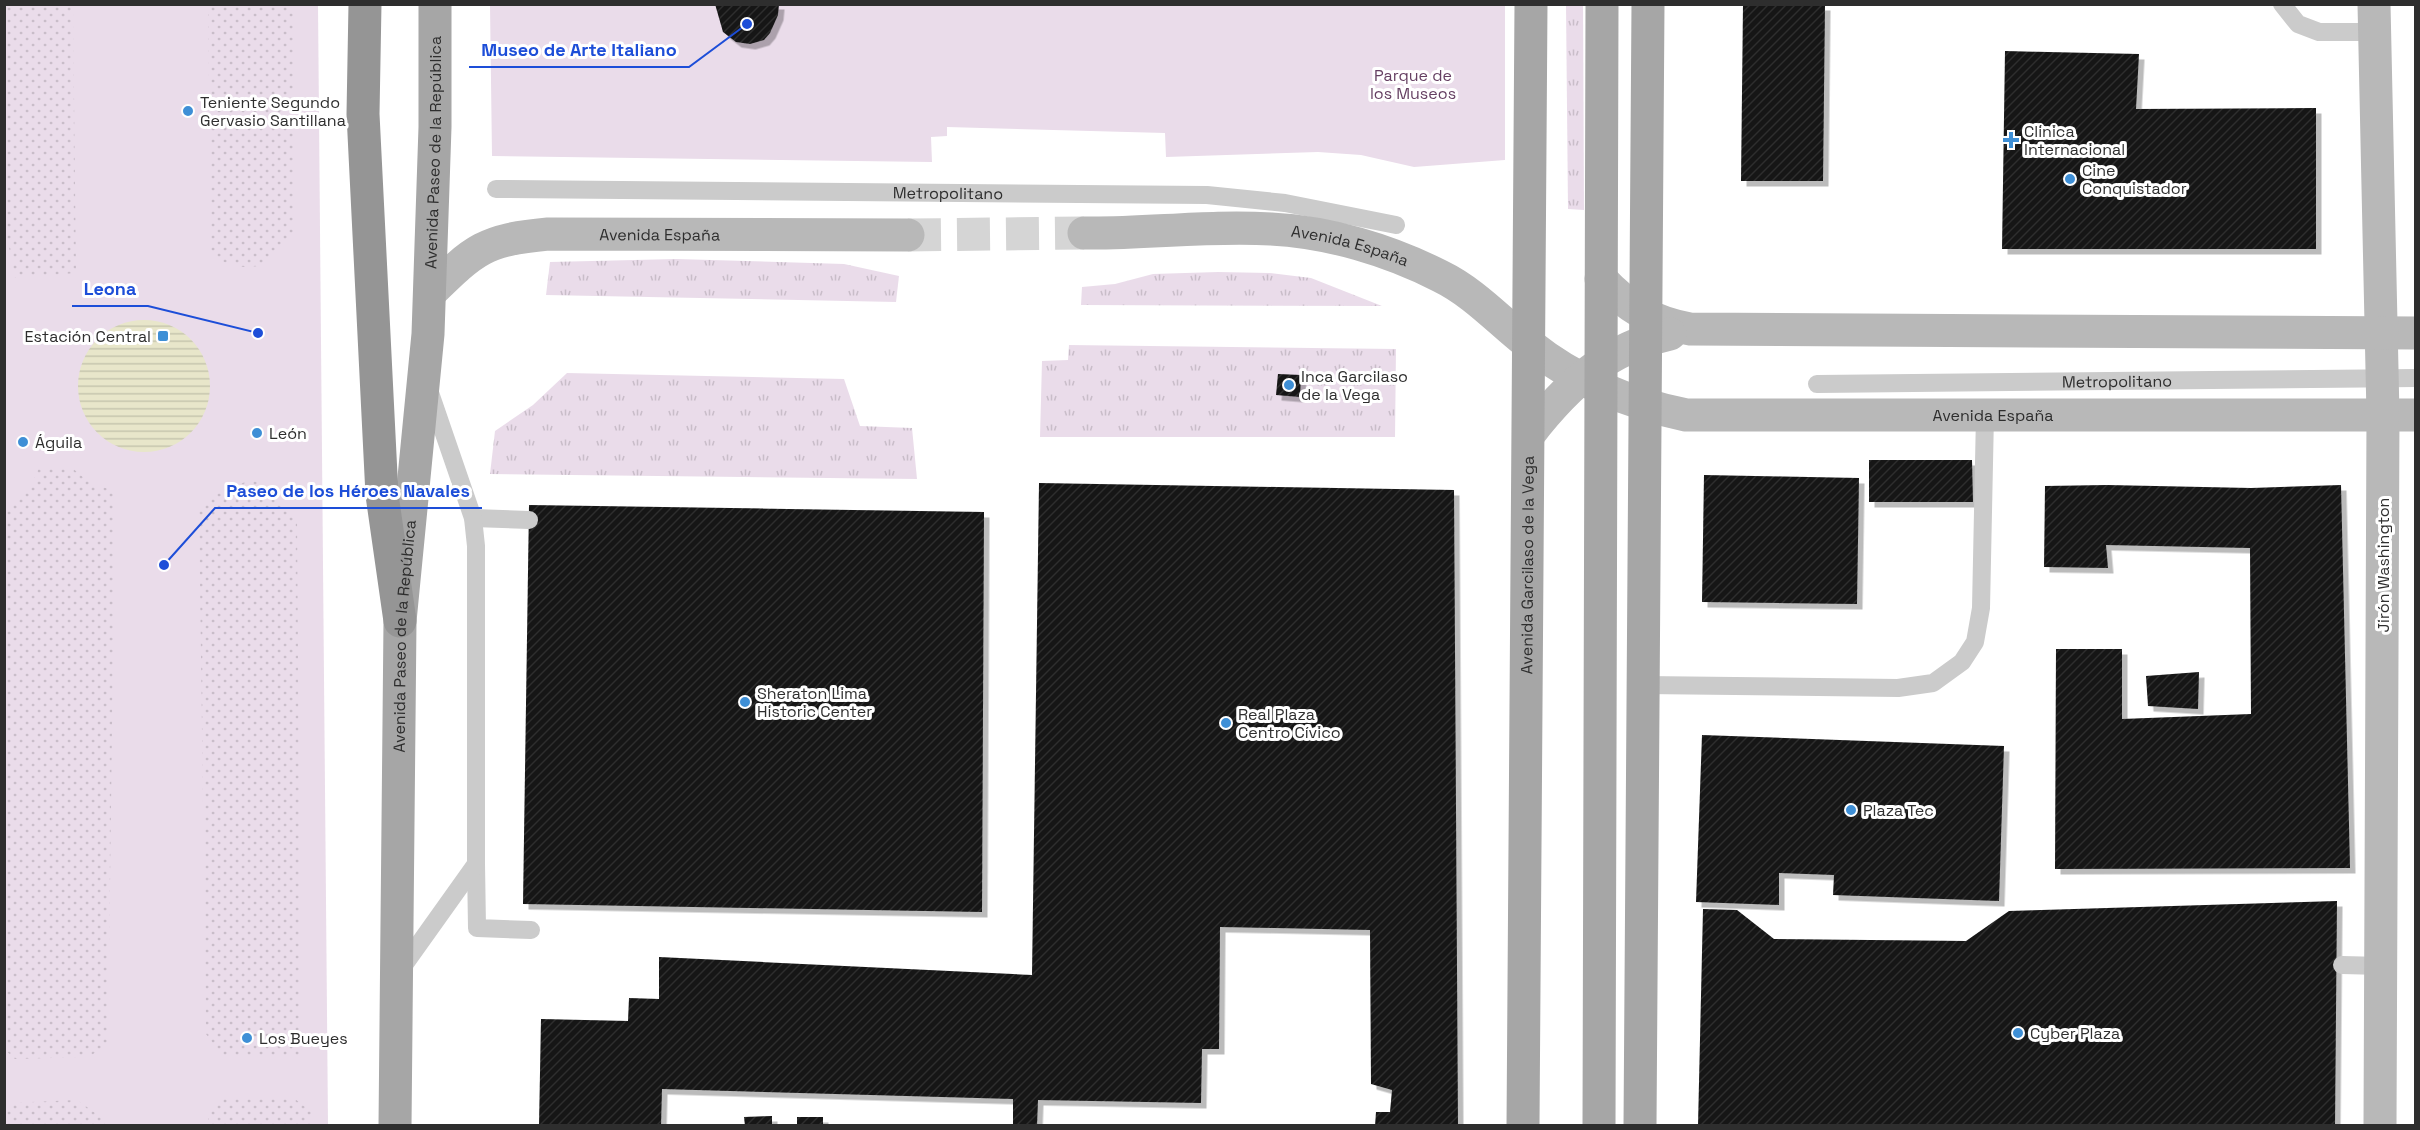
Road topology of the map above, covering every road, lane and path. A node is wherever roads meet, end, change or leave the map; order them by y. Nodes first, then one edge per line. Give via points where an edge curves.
1 (365, 4) edge
2 (435, 4) edge
3 (1531, 4) edge
4 (1602, 4) edge
5 (1648, 4) edge
6 (2282, 4) edge
7 (2374, 18) edge
8 (496, 189) dead end
9 (1647, 207) junction
10 (1396, 225) dead end
11 (1084, 233) tunnel mouth
12 (908, 235) tunnel mouth
13 (1600, 244) junction
14 (1601, 279) junction
15 (430, 292) junction
16 (1645, 328) junction
17 (2415, 333) edge
18 (2381, 342) junction
19 (1529, 345) junction
20 (1594, 377) junction
21 (2415, 378) edge
22 (425, 380) junction
23 (1817, 384) dead end
24 (2383, 405) junction
25 (1644, 406) junction
26 (1985, 415) junction
27 (2415, 415) edge
28 (1530, 433) junction
29 (473, 518) junction
30 (529, 520) dead end
31 (400, 621) junction
32 (1644, 686) junction
33 (476, 864) junction
34 (531, 930) dead end
35 (2342, 965) dead end
36 (2382, 966) junction
37 (398, 974) junction
38 (395, 1125) edge
39 (1523, 1125) edge
40 (1599, 1125) edge
41 (1640, 1125) edge
42 (2380, 1125) edge

1 - 31 highway via 363,114 382,495
2 - 15 main road, Avenida Paseo de la República
3 - 19 main road, Avenida Garcilaso de la Vega
4 - 13 main road
5 - 9 main road
6 - 7 lane via 2298,24 2319,32
7 - 18 street, Jirón Washington
8 - 10 lane, Metropolitano via 1207,195 1285,203
9 - 13 main road
9 - 16 main road
11 - 19 street, Avenida España via 1271,229 1363,246 1443,277 1497,315
12 - 15 street, Avenida España via 513,237 487,244
13 - 14 main road
14 - 16 street
14 - 20 main road
15 - 22 main road, Avenida Paseo de la República
16 - 18 street
16 - 20 street
16 - 25 main road
17 - 18 street
18 - 24 street, Jirón Washington
19 - 20 street, Avenida España
19 - 28 main road, Avenida Garcilaso de la Vega
20 - 25 street, Avenida España
20 - 28 street
20 - 40 main road
21 - 23 lane, Metropolitano
22 - 29 lane
22 - 31 main road, Avenida Paseo de la República
24 - 26 street, Avenida España
24 - 27 street, Avenida España
24 - 36 street, Jirón Washington
25 - 26 street, Avenida España via 1686,415 1719,416
25 - 32 main road
26 - 32 lane via 1981,608 1975,642 1962,662 1933,682 1898,688
28 - 39 main road, Avenida Garcilaso de la Vega
29 - 30 lane
29 - 33 lane
31 - 37 main road, Avenida Paseo de la República
32 - 41 main road
33 - 34 lane via 477,928
33 - 37 lane
35 - 36 lane
36 - 42 street, Jirón Washington
37 - 38 main road, Avenida Paseo de la República

